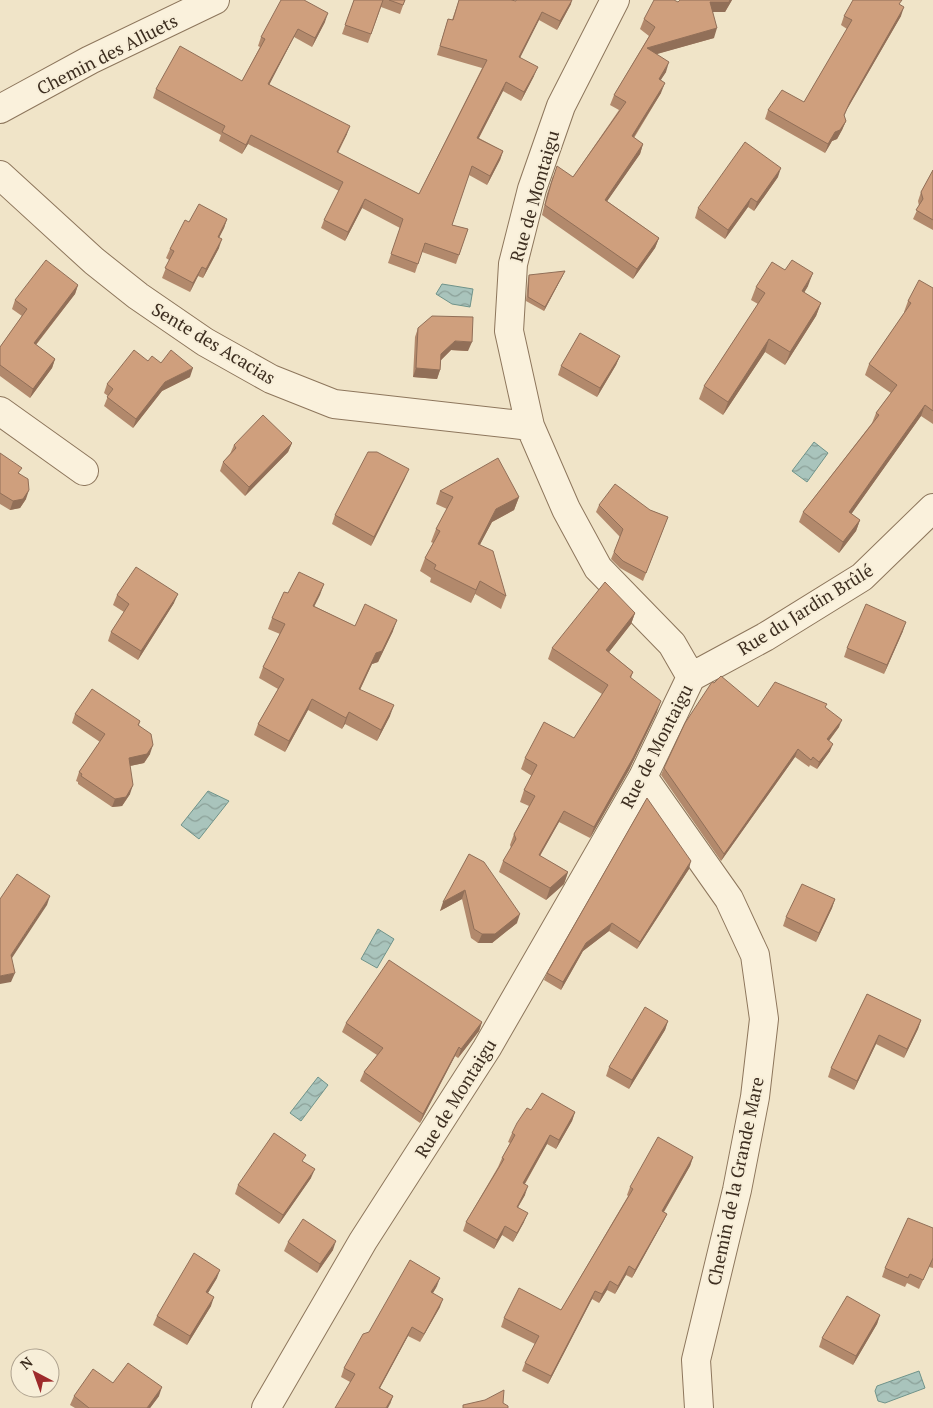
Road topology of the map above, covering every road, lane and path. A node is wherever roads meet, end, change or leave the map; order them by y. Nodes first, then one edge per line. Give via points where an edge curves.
1 (215, 0) edge
2 (616, 0) edge
3 (0, 109) edge
4 (0, 175) edge
5 (0, 411) edge
6 (530, 426) junction
7 (84, 471) dead end
8 (933, 508) edge
9 (691, 677) junction
10 (643, 777) junction
11 (266, 1408) edge
12 (699, 1408) edge

1 - 3 street, Chemin des Alluets via 90,60
2 - 6 street, Rue de Montaigu via 561,106 532,189 513,264 509,331
4 - 6 street, Sente des Acacias via 94,261 138,296 205,342 271,380 334,404
5 - 7 street
6 - 9 street, Rue de Montaigu via 566,509 598,568 672,644
8 - 9 street, Rue du Jardin Brûlé via 862,577 765,637
9 - 10 street, Rue de Montaigu
10 - 11 street, Rue de Montaigu via 487,1048 363,1241
10 - 12 street, Chemin de la Grande Mare via 729,899 755,955 764,1019 755,1097 737,1190 696,1360

